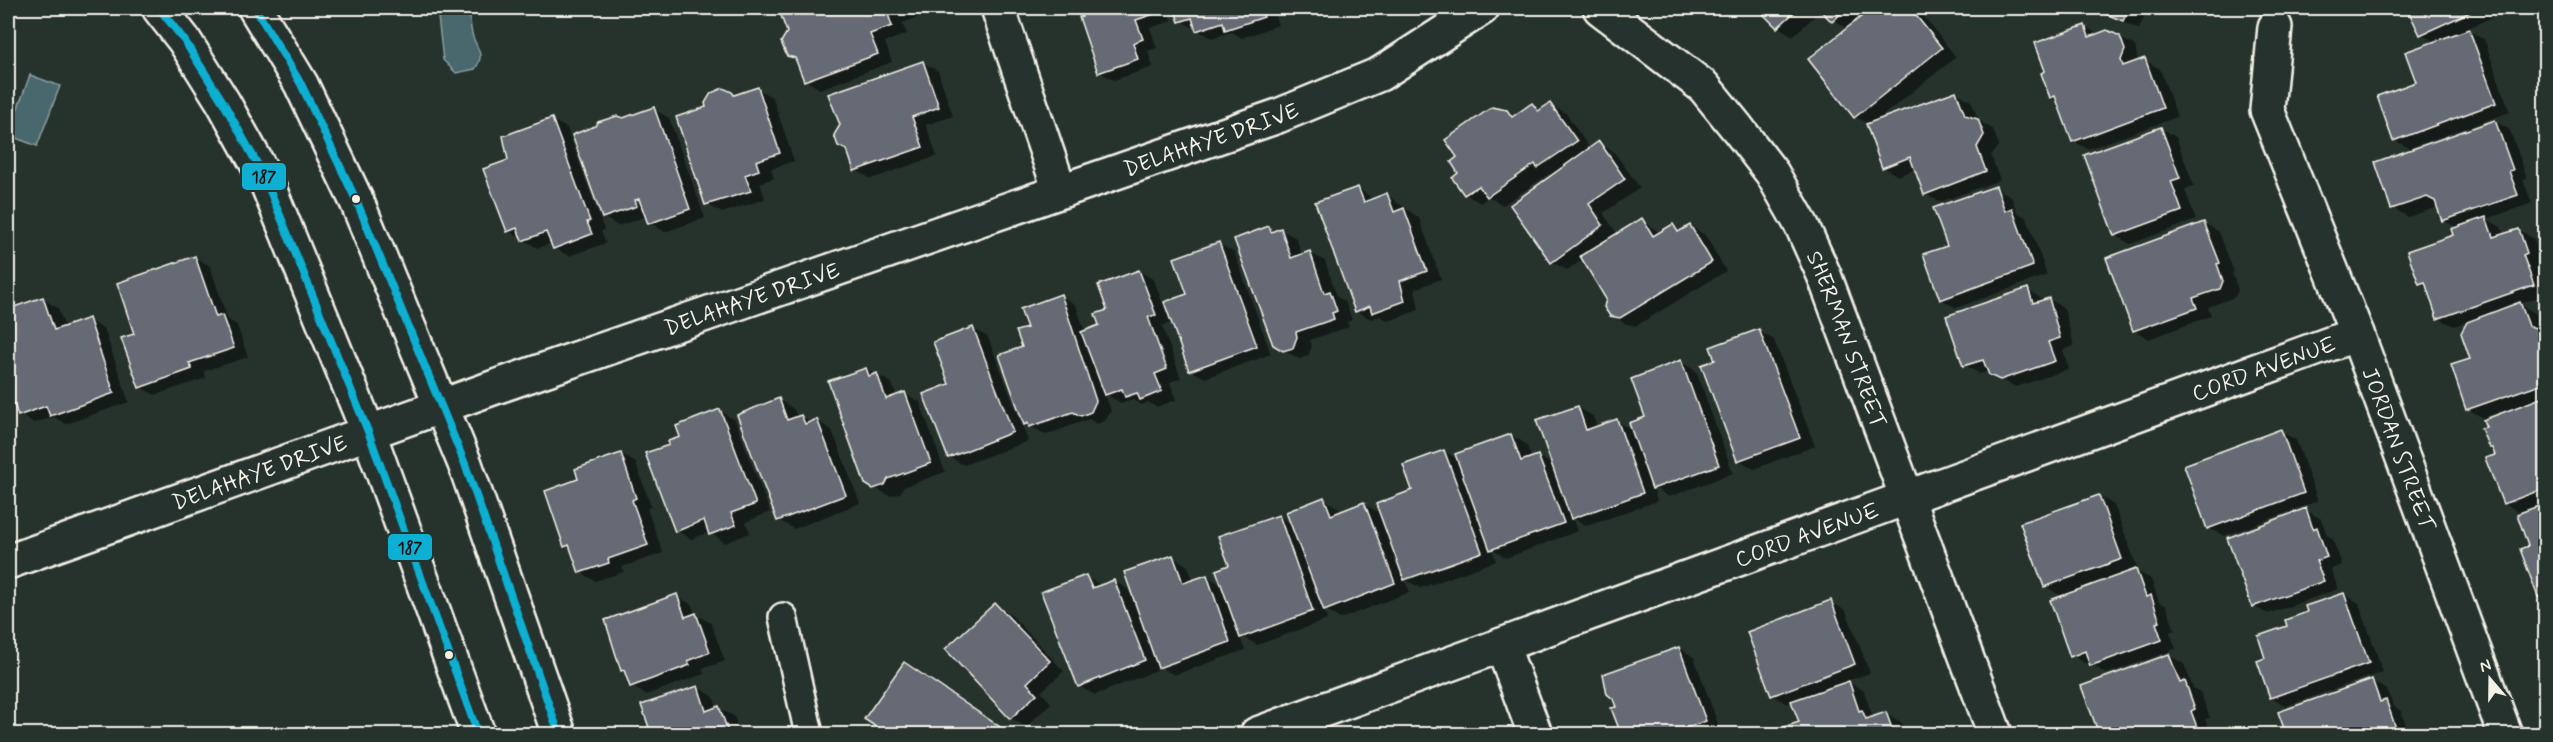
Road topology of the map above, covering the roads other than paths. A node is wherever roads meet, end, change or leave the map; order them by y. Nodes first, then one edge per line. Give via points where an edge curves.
1 (159, 8) edge
2 (255, 8) edge
3 (998, 8) edge
4 (1482, 8) edge
5 (1600, 8) edge
6 (2275, 27) dead end
7 (1060, 191) junction
8 (2357, 334) junction
9 (442, 406) junction
10 (369, 434) junction
11 (1908, 498) junction
12 (8, 562) edge
13 (783, 617) dead end
14 (1502, 645) junction
15 (478, 735) edge
16 (559, 735) edge
17 (809, 735) edge
18 (1257, 735) edge
19 (1535, 735) edge
20 (1995, 735) edge
21 (2505, 735) edge

1 - 10 street via 224,102 264,176
2 - 9 street via 301,84 357,202
3 - 7 street
4 - 7 street, DELAHAYE DRIVE via 1410,57 1340,91
5 - 11 street, SHERMAN STREET via 1704,87 1772,172 1824,275
6 - 8 street, JORDAN STREET via 2267,110
7 - 9 street, DELAHAYE DRIVE
8 - 11 street, CORD AVENUE
8 - 21 street, JORDAN STREET
9 - 10 street, DELAHAYE DRIVE
9 - 16 street
10 - 12 street, DELAHAYE DRIVE
10 - 15 street
11 - 14 street, CORD AVENUE
11 - 20 street, SHERMAN STREET
13 - 17 lane
14 - 18 street, CORD AVENUE
14 - 19 street

